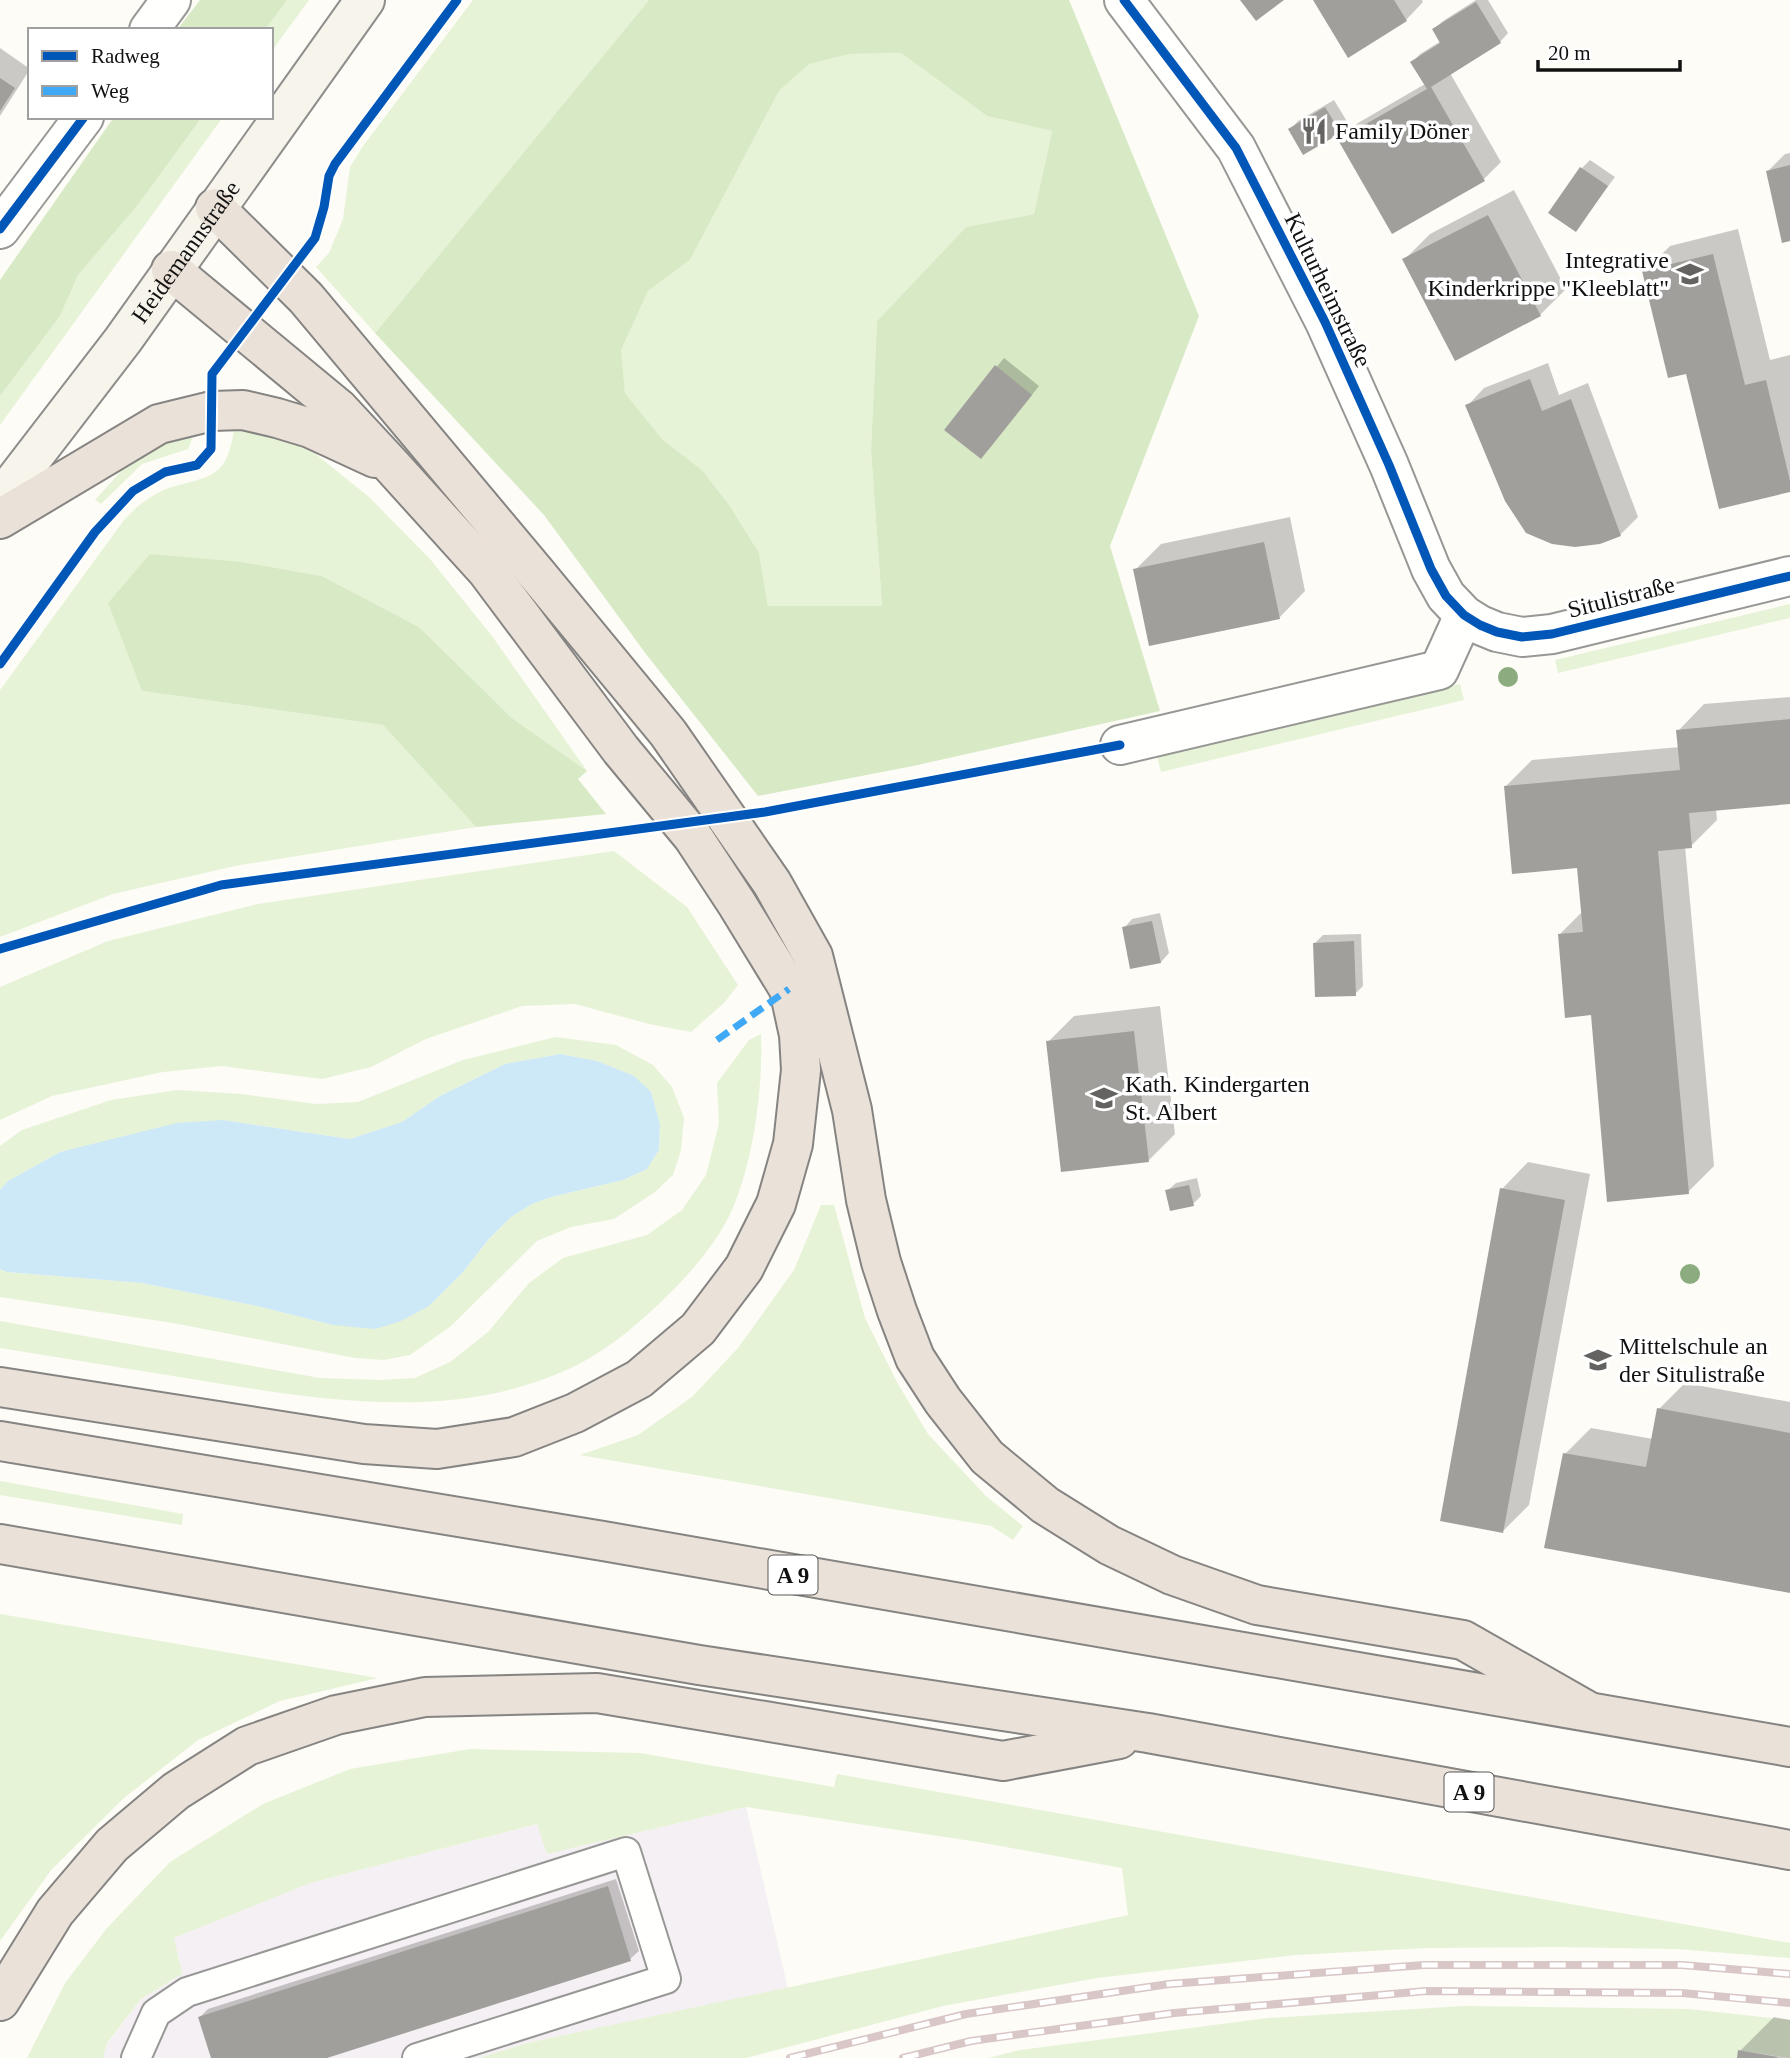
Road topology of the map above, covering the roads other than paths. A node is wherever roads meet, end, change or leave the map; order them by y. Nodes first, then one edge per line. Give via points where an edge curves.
1 (171, 0) edge
2 (365, 0) edge
3 (1124, 0) edge
4 (150, 28) edge
5 (82, 119) edge
6 (215, 208) junction
7 (0, 229) edge
8 (171, 270) junction
9 (393, 466) junction
10 (0, 500) edge
11 (0, 519) edge
12 (1790, 576) edge
13 (1464, 615) junction
14 (1120, 745) dead end
15 (0, 1387) edge
16 (0, 1441) edge
17 (0, 1544) edge
18 (1586, 1710) junction
19 (1148, 1733) junction
20 (1790, 1747) edge
21 (1790, 1850) edge
22 (0, 2001) edge
23 (136, 2058) edge
24 (417, 2058) edge

1 - 4 street
2 - 6 main road, Heidemannstraße
3 - 13 street, Kulturheimstraße via 1236,148 1325,321 1431,569 1446,596
5 - 7 street
6 - 8 main road, Heidemannstraße
6 - 18 highway via 306,298 668,733 772,883 813,956 852,1110 881,1262 915,1358 987,1457 1045,1506 1109,1545 1172,1575 1257,1605 1463,1640
8 - 9 highway via 339,409
8 - 10 main road, Heidemannstraße
9 - 11 highway via 310,428 243,410 212,411 159,424
9 - 15 highway via 486,571 693,837 789,989 801,1070 793,1144 776,1204 744,1268 698,1329 639,1379 575,1413 514,1437 437,1449 364,1444
12 - 13 street, Situlistraße via 1552,634 1522,637 1497,632
13 - 14 street via 1439,670
16 - 18 highway, A 9
17 - 19 highway, A 9 via 699,1665
18 - 20 highway, A 9
19 - 21 highway, A 9
19 - 22 highway via 1003,1761 597,1693 425,1697 336,1715 247,1746 176,1791 112,1845 55,1912
23 - 24 lane via 156,2013 187,1992 626,1852 666,1979

